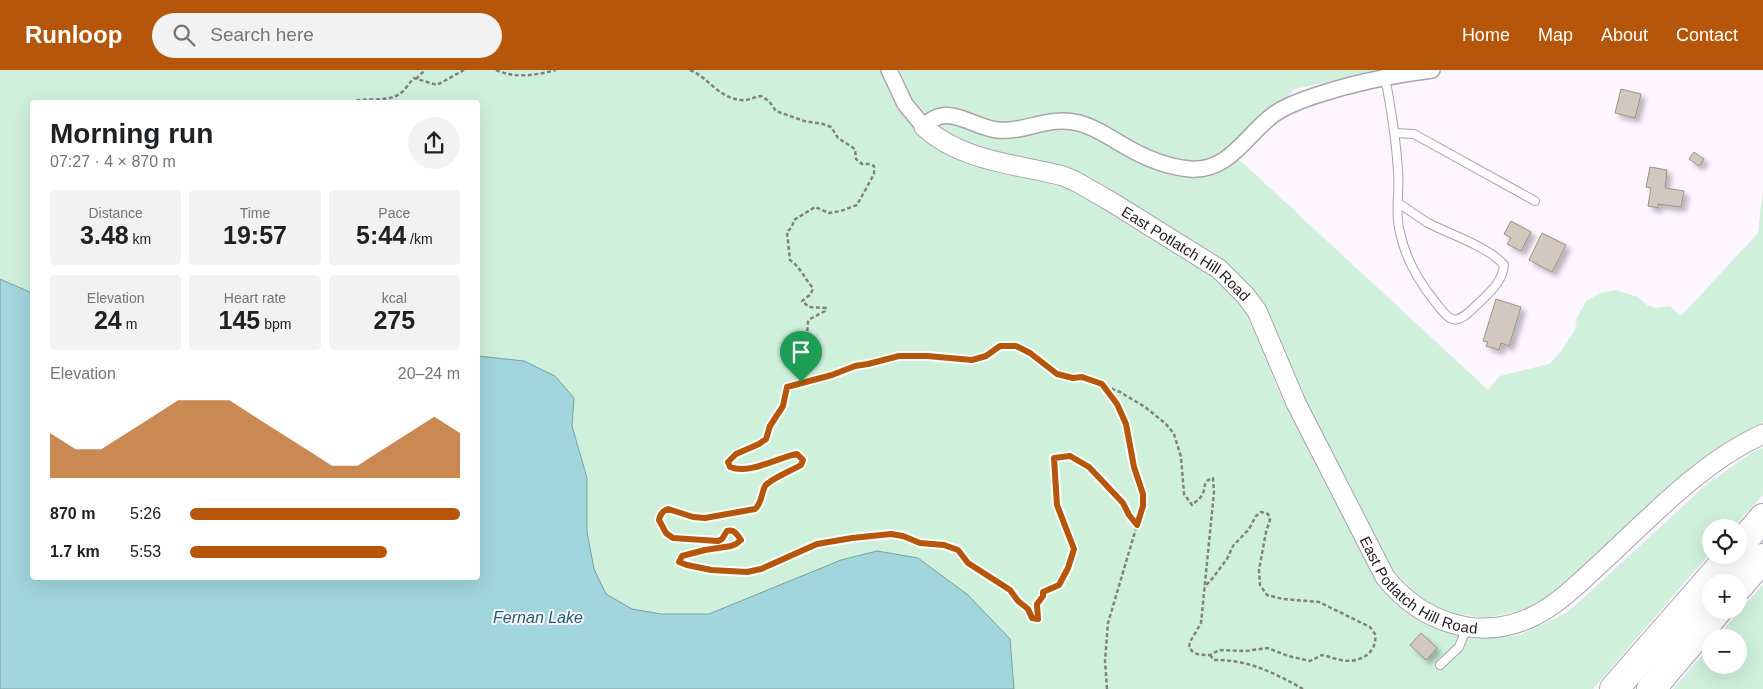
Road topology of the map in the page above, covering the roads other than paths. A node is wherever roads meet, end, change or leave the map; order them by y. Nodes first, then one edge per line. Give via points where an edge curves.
1 (889, 70) edge
2 (1432, 70) edge
3 (1385, 77) junction
4 (924, 127) junction
5 (1395, 133) junction
6 (1535, 201) dead end
7 (1398, 203) junction
8 (1763, 434) edge
9 (1763, 518) edge
10 (1747, 537) edge
11 (1763, 558) edge
12 (1723, 564) edge
13 (1747, 577) edge
14 (1710, 619) edge
15 (1467, 627) junction
16 (1440, 665) dead end
17 (1614, 689) edge
18 (1650, 689) edge

1 - 4 street via 906,104
2 - 3 street
3 - 4 street via 1346,85 1282,109 1232,155 1216,164 1193,169 1157,161 1089,126 1067,121 1054,120 998,130 941,116 932,118
3 - 5 lane
4 - 15 street, East Potlatch Hill Road via 939,139 966,152 1075,181 1233,281 1257,311 1296,403 1385,577 1420,610
5 - 6 lane via 1414,134
5 - 7 lane
7 - 7 lane via 1398,226 1404,248 1420,283 1445,314 1452,319 1460,318 1497,285 1504,265
8 - 15 street, East Potlatch Hill Road via 1732,451 1685,485 1549,608 1518,623
9 - 10 highway
11 - 13 highway
12 - 17 highway
14 - 18 highway
15 - 16 lane via 1459,647

